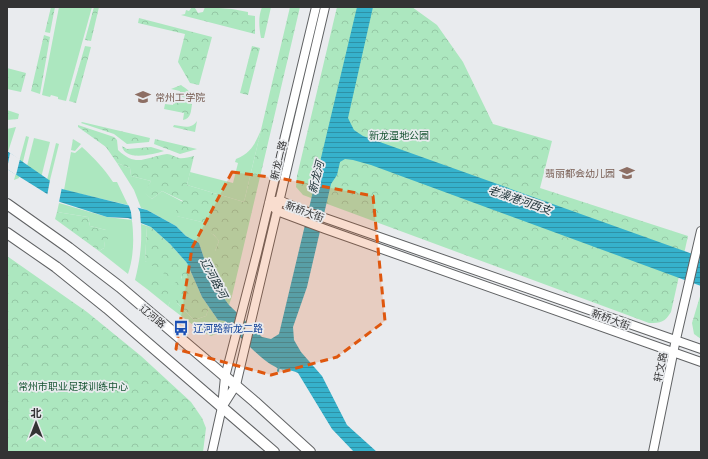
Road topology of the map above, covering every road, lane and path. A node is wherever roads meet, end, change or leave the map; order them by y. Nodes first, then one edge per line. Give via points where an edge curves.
1 (316, 7) edge
2 (325, 7) edge
3 (279, 200) junction
4 (270, 203) junction
5 (7, 204) edge
6 (277, 211) junction
7 (701, 231) edge
8 (7, 233) edge
9 (676, 340) junction
10 (701, 349) edge
11 (673, 352) junction
12 (701, 362) edge
13 (225, 377) junction
14 (236, 385) junction
15 (222, 406) junction
16 (212, 452) edge
17 (274, 452) edge
18 (310, 452) edge
19 (653, 452) edge

1 - 4 street, 新龙二路
2 - 3 street, 新龙二路
3 - 4 street, 新桥大街
3 - 6 street, 新龙二路
3 - 9 street, 新桥大街
4 - 6 street, 新桥大街
4 - 13 street, 新龙二路
5 - 13 main road, 辽河路 via 120,288
6 - 11 street, 新桥大街
6 - 14 street, 新龙二路
7 - 9 street, 轩文路
8 - 15 main road via 56,267 107,308
9 - 10 street, 新桥大街
9 - 11 street, 轩文路
11 - 12 street, 新桥大街
11 - 19 street, 轩文路
13 - 14 main road, 辽河路
13 - 15 street, 新龙二路
14 - 15 street
14 - 18 main road, 辽河路
15 - 16 street
15 - 17 main road

